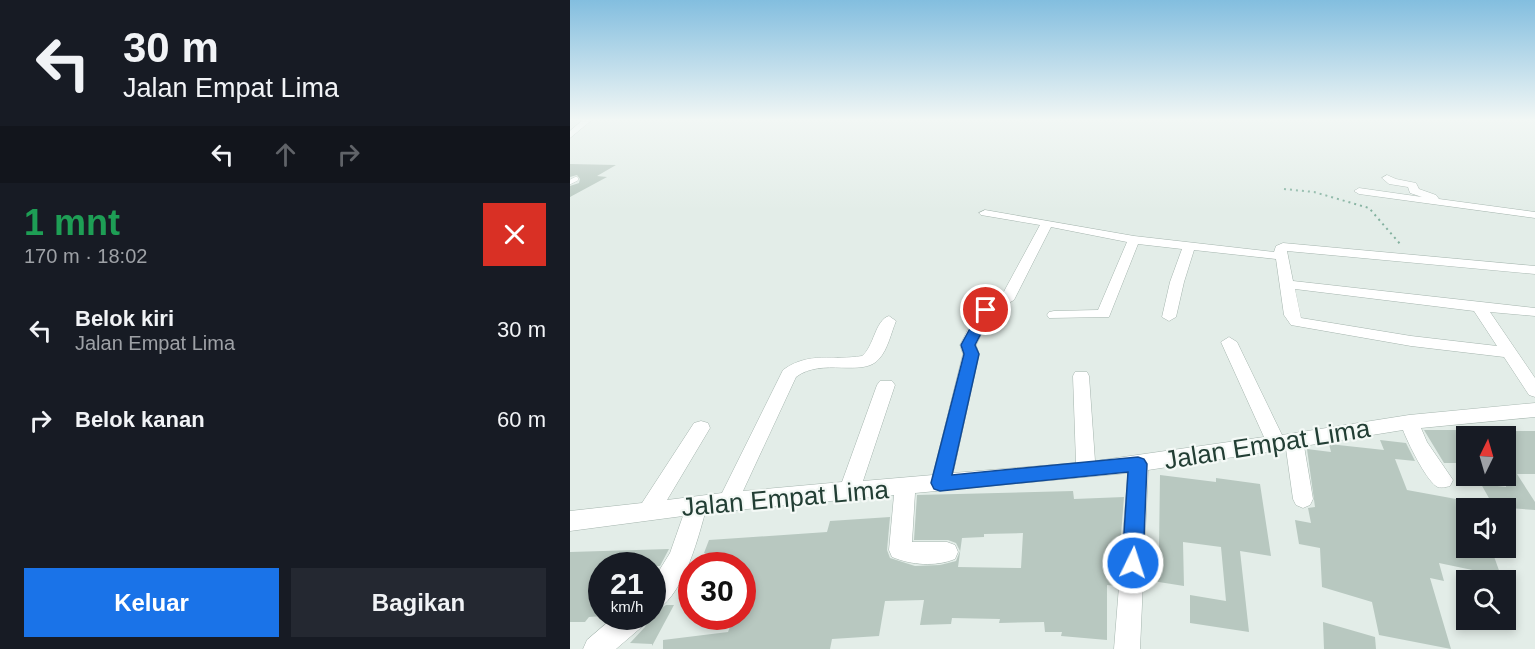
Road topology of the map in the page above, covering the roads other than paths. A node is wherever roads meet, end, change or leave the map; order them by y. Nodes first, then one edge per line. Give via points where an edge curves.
1 (1387, 178) dead end
2 (1359, 190) dead end
3 (1435, 202) junction
4 (984, 213) dead end
5 (1535, 215) edge
6 (1047, 223) junction
7 (1134, 240) junction
8 (1189, 248) junction
9 (1279, 256) junction
10 (1535, 270) edge
11 (1287, 284) junction
12 (1479, 307) junction
13 (1535, 312) edge
14 (1054, 315) dead end
15 (1169, 317) dead end
16 (889, 321) dead end
17 (1229, 342) dead end
18 (1508, 352) junction
19 (1081, 376) dead end
20 (886, 385) dead end
21 (1535, 391) edge
22 (1535, 410) edge
23 (1409, 422) junction
24 (700, 428) dead end
25 (1285, 441) junction
26 (1138, 464) junction
27 (1086, 470) junction
28 (1443, 480) dead end
29 (940, 483) junction
30 (905, 486) junction
31 (849, 492) junction
32 (1303, 499) dead end
33 (728, 501) junction
34 (697, 505) junction
35 (648, 511) junction
36 (570, 521) edge
37 (947, 552) dead end
38 (666, 582) edge
39 (618, 630) edge
40 (596, 649) edge
41 (1127, 649) edge

1 - 3 street via 1412,185 1414,191 1432,197
2 - 3 street
3 - 5 street
4 - 6 street
6 - 7 street
6 - 29 street via 1006,300 989,307 970,339 971,354
7 - 8 street
7 - 14 street via 1104,314
8 - 9 street
8 - 15 street
9 - 10 street via 1280,249 1291,247
9 - 11 street
11 - 12 street
11 - 18 street via 1291,315 1296,322
12 - 13 street
12 - 18 street
16 - 33 street via 868,360 812,361 789,374
17 - 25 street
18 - 21 street
19 - 27 street
20 - 31 street
22 - 23 street, Jalan Empat Lima
23 - 25 street, Jalan Empat Lima
23 - 28 street via 1419,446
24 - 35 street
25 - 26 street, Jalan Empat Lima
25 - 32 street
26 - 27 street, Jalan Empat Lima
26 - 41 street
27 - 29 street, Jalan Empat Lima
29 - 30 street, Jalan Empat Lima
30 - 31 street, Jalan Empat Lima
30 - 37 street via 900,550
31 - 33 street, Jalan Empat Lima
33 - 34 street, Jalan Empat Lima
34 - 35 street, Jalan Empat Lima
34 - 38 street
35 - 36 street, Jalan Empat Lima
39 - 40 street

